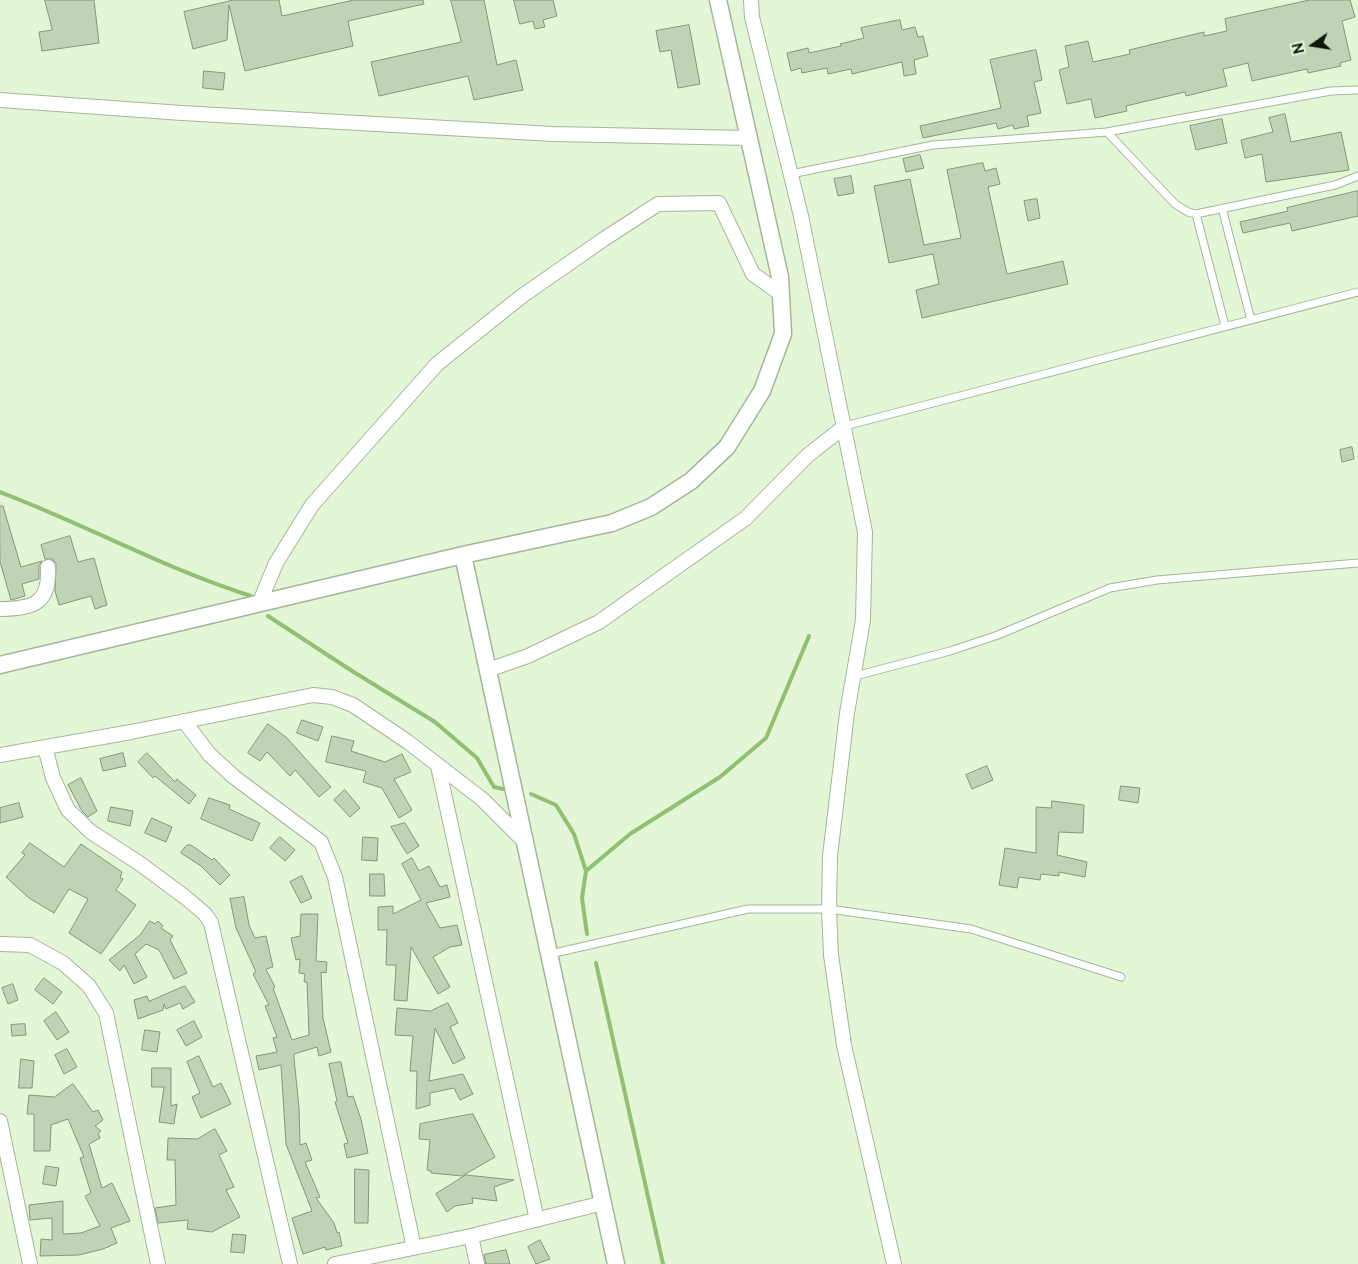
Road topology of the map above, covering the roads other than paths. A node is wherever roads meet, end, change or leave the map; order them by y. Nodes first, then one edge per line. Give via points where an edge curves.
1 (718, 0) edge
2 (752, 0) edge
3 (1358, 90) edge
4 (0, 100) edge
5 (1107, 132) junction
6 (749, 138) junction
7 (791, 174) junction
8 (1358, 176) edge
9 (1222, 208) junction
10 (1196, 214) junction
11 (1358, 292) edge
12 (781, 294) junction
13 (1251, 320) junction
14 (1225, 326) junction
15 (845, 426) junction
16 (463, 555) junction
17 (1358, 563) edge
18 (48, 567) dead end
19 (259, 604) junction
20 (0, 609) edge
21 (0, 665) edge
22 (488, 670) junction
23 (855, 676) junction
24 (184, 721) junction
25 (45, 747) junction
26 (0, 755) edge
27 (438, 766) junction
28 (526, 843) junction
29 (829, 909) junction
30 (0, 944) edge
31 (550, 954) junction
32 (1121, 977) dead end
33 (0, 1122) edge
34 (603, 1204) junction
35 (538, 1220) junction
36 (471, 1236) junction
37 (414, 1248) junction
38 (344, 1263) edge
39 (30, 1264) edge
40 (158, 1264) edge
41 (290, 1264) edge
42 (477, 1264) edge
43 (616, 1264) edge
44 (894, 1264) edge

1 - 6 street
2 - 7 street via 752,17
3 - 5 lane via 1331,91
4 - 6 street via 182,114 553,134
5 - 7 lane via 933,145
5 - 10 lane via 1175,204
6 - 12 street
7 - 15 street
8 - 9 lane via 1335,185
9 - 10 lane
9 - 13 lane
10 - 14 lane
11 - 13 lane
12 - 16 street via 783,334 762,391 727,447 691,481 651,507 612,523
12 - 19 street via 753,274 719,203 658,204 522,296 437,364 312,505 276,563
13 - 14 lane
14 - 15 lane
15 - 22 street via 807,456 746,518 599,622 528,656
15 - 23 street via 866,532 863,620
16 - 19 street
16 - 22 street
17 - 23 lane via 1158,580 1110,588 998,635
18 - 20 street via 49,584 45,597 33,604
19 - 21 street
22 - 28 street
23 - 29 street via 847,713 830,856
24 - 25 street
24 - 27 street via 313,695 332,697 353,705 420,750
24 - 37 street via 209,754 234,777 321,842 335,877
25 - 26 street
25 - 41 street via 53,778 68,810 91,832 185,897 205,914 210,923
27 - 28 street via 482,799
27 - 35 street
28 - 31 street
29 - 31 lane via 748,909
29 - 32 lane via 971,929
29 - 44 street via 831,955 844,1045
30 - 40 street via 30,945 63,963 89,986 106,1013
31 - 34 street
33 - 39 street
34 - 35 street
34 - 43 street
35 - 36 street
36 - 37 street
36 - 42 street
37 - 38 street

